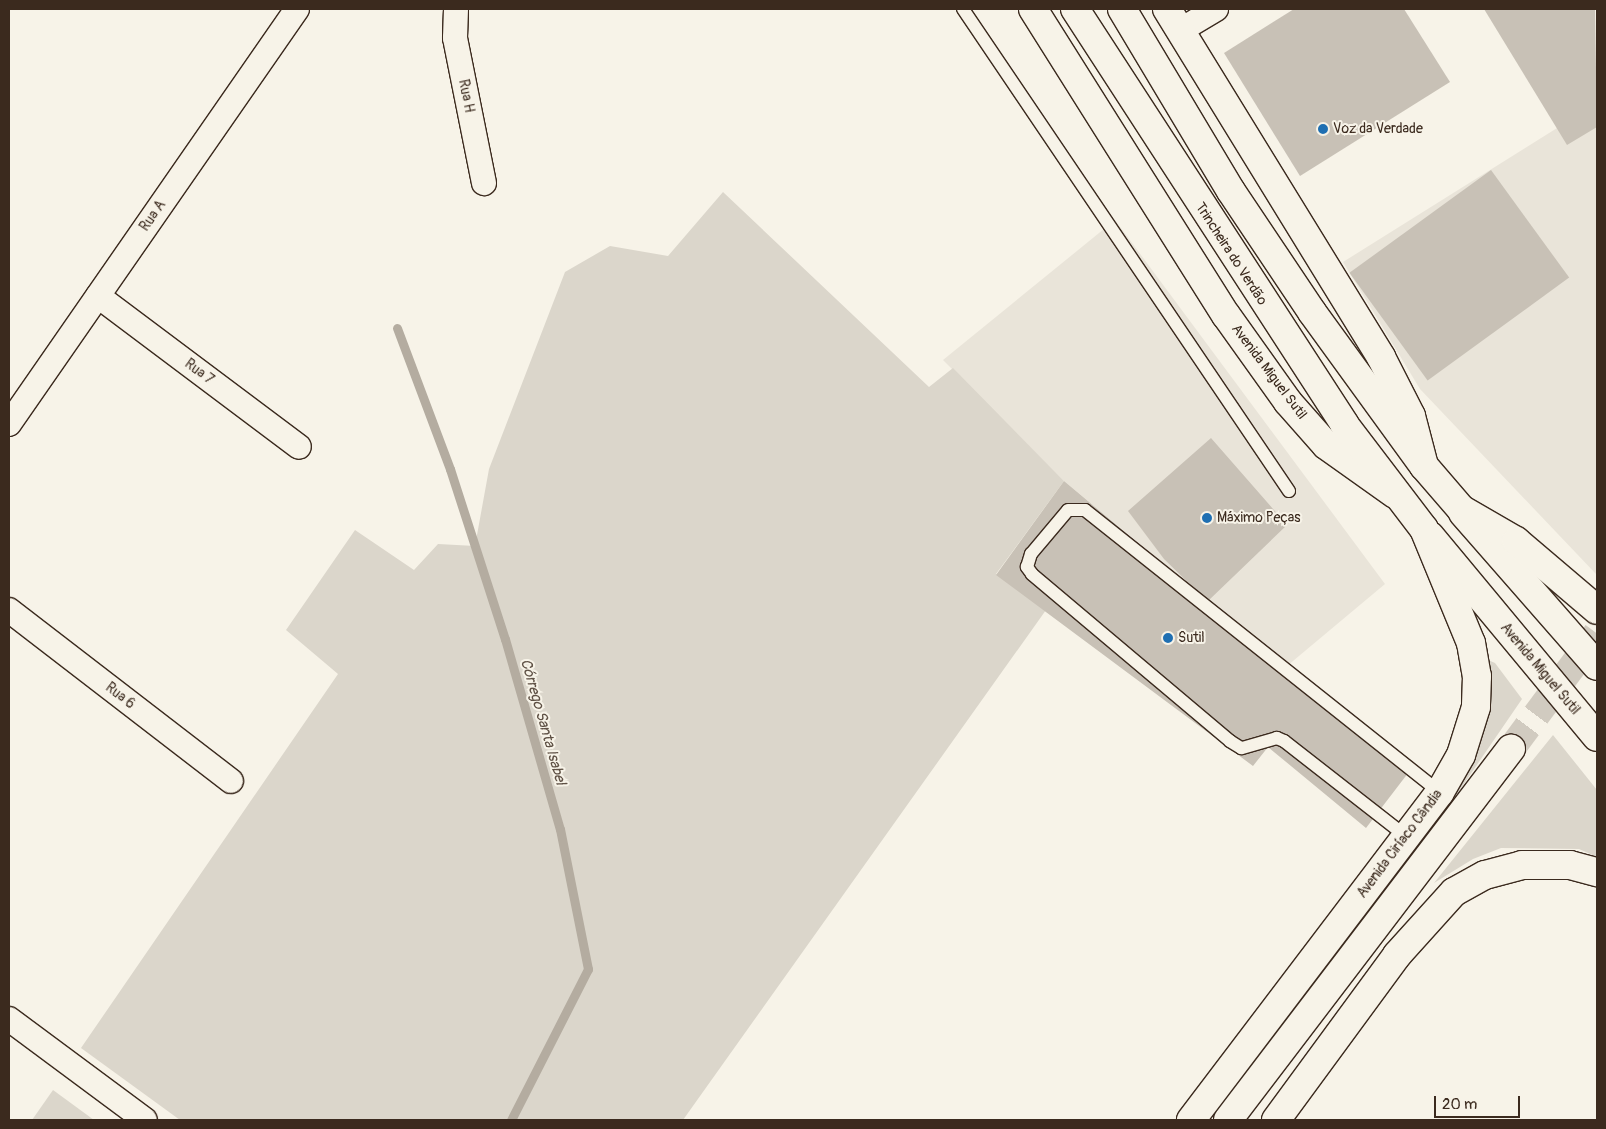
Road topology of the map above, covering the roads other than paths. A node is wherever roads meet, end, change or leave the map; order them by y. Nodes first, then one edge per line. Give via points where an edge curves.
1 (297, 9) edge
2 (456, 9) edge
3 (964, 9) edge
4 (1033, 9) edge
5 (1075, 9) edge
6 (1122, 9) edge
7 (1216, 9) edge
8 (1174, 20) edge
9 (484, 183) dead end
10 (98, 296) junction
11 (9, 424) edge
12 (300, 448) dead end
13 (1424, 466) junction
14 (1289, 491) dead end
15 (1395, 494) junction
16 (1461, 509) junction
17 (1424, 529) junction
18 (9, 610) edge
19 (1597, 610) edge
20 (1597, 666) edge
21 (1597, 737) edge
22 (1511, 750) tunnel mouth
23 (231, 781) dead end
24 (1440, 792) junction
25 (1407, 838) junction
26 (1597, 872) edge
27 (9, 1019) edge
28 (145, 1120) edge
29 (1191, 1120) edge
30 (1228, 1120) edge
31 (1276, 1120) edge

1 - 10 street, Rua A
2 - 9 street, Rua H via 455,38
3 - 14 lane
4 - 15 main road, Avenida Miguel Sutil via 1226,315 1288,402 1326,446
5 - 15 main road, Trincheira do Verdão via 1214,230
6 - 13 main road via 1231,191
7 - 8 street
8 - 13 main road via 1381,357 1411,416
10 - 11 street, Rua A
10 - 12 street, Rua 7
13 - 16 main road
15 - 17 main road, Avenida Miguel Sutil
16 - 19 main road via 1516,542
16 - 20 main road
17 - 21 main road, Avenida Miguel Sutil
17 - 24 main road, Avenida Ciríaco Cândia via 1471,643 1477,676 1474,715 1461,755
18 - 23 street, Rua 6
22 - 30 main road
24 - 25 main road, Avenida Ciríaco Cândia
24 - 25 lane via 1085,510 1068,510 1031,554 1027,567 1032,574 1230,741 1241,748 1277,738 1284,741
25 - 29 main road, Avenida Ciríaco Cândia
26 - 31 main road via 1570,865 1522,865 1484,875 1454,892 1397,955
27 - 28 street

